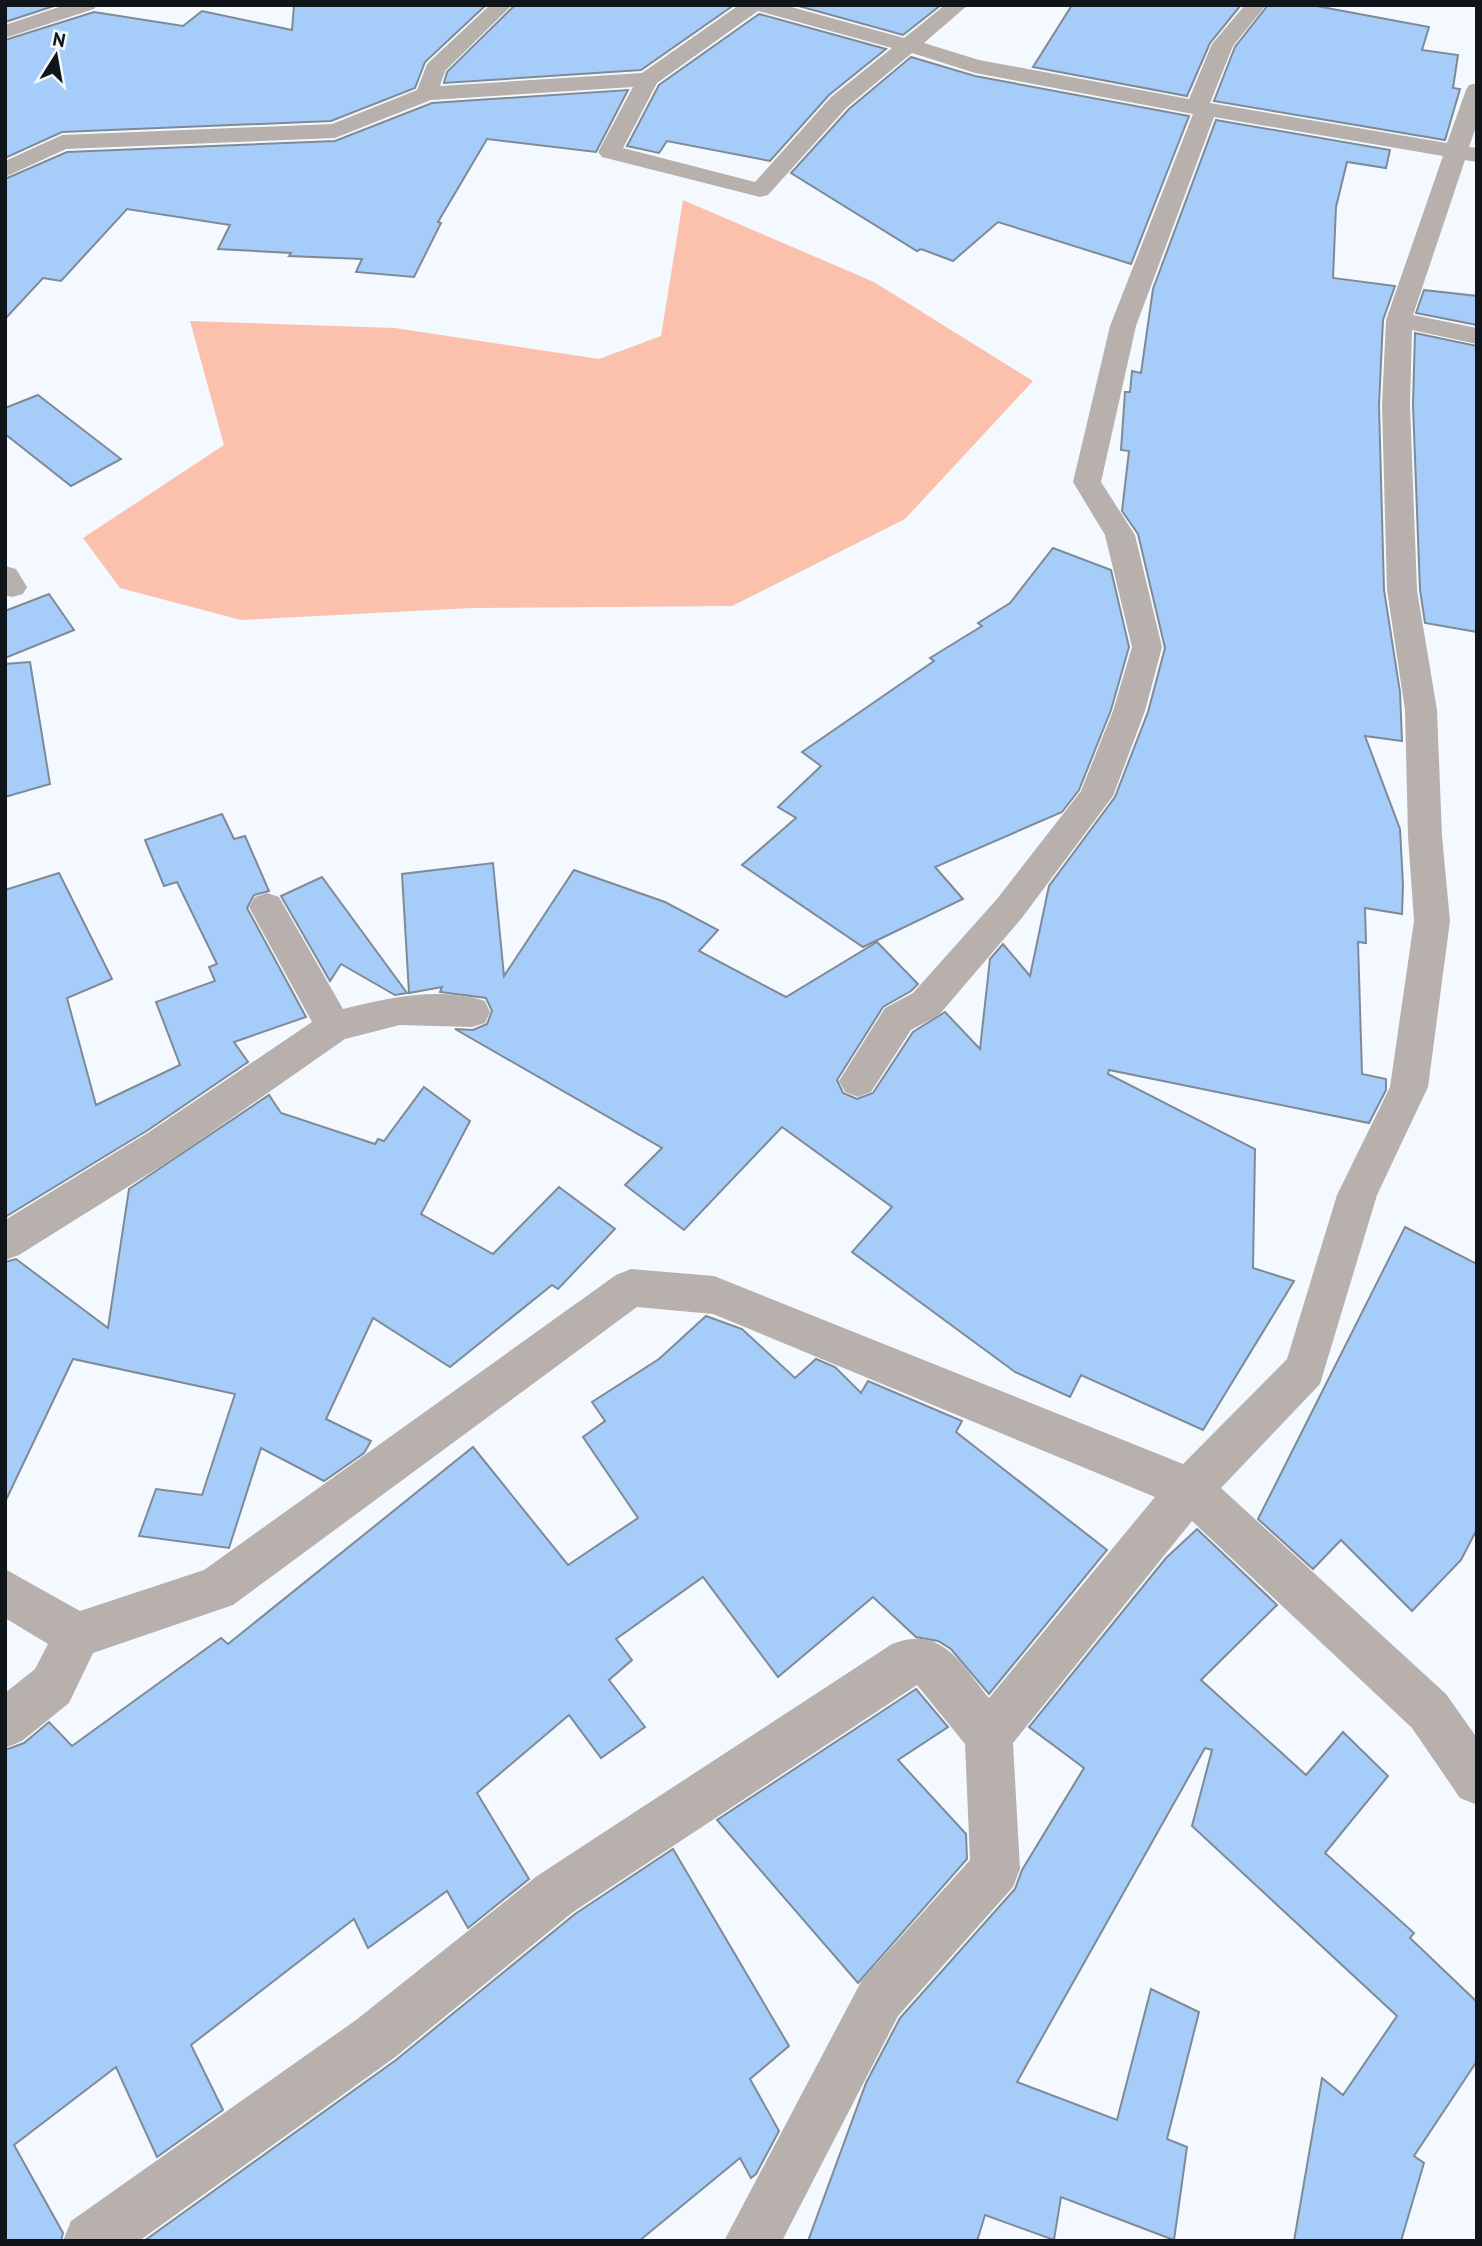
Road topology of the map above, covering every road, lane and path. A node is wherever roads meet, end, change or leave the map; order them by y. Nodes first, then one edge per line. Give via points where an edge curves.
1 (47, 5) edge
2 (88, 5) edge
3 (502, 5) edge
4 (752, 5) edge
5 (759, 5) edge
6 (958, 5) edge
7 (1256, 5) edge
8 (5, 31) edge
9 (910, 46) junction
10 (648, 79) junction
11 (1477, 90) edge
12 (427, 94) junction
13 (1202, 109) junction
14 (1465, 153) edge
15 (5, 170) edge
16 (1399, 320) junction
17 (1477, 336) edge
18 (267, 907) dead end
19 (472, 1012) dead end
20 (334, 1027) junction
21 (858, 1081) dead end
22 (5, 1242) edge
23 (1190, 1489) junction
24 (5, 1592) edge
25 (77, 1635) junction
26 (5, 1724) edge
27 (989, 1735) junction
28 (1477, 1781) edge
29 (91, 2241) edge
30 (752, 2241) edge

1 - 8 street
2 - 8 street
3 - 12 street via 435,69
4 - 10 street
5 - 9 street
6 - 9 street
7 - 13 street via 1223,44
9 - 10 street via 839,102 760,190 610,152
9 - 13 street via 975,66
10 - 12 street
11 - 14 street
12 - 15 street via 335,131 62,142
13 - 14 street
13 - 21 street via 1123,326 1087,482 1121,536 1147,647 1129,711 1096,796 1009,909 926,1004 898,1019
14 - 16 street
16 - 17 street
16 - 23 street via 1396,405 1402,590 1422,710 1432,921 1409,1087 1357,1195 1305,1370
18 - 20 street
19 - 20 street via 400,1010
20 - 22 street via 163,1144
23 - 25 street via 714,1296 631,1288 217,1588
23 - 27 street
23 - 28 street via 1429,1711
24 - 25 street
25 - 26 street via 52,1686
27 - 29 street via 928,1662 909,1661 555,1894 375,2039
27 - 30 street via 995,1869 880,1998

